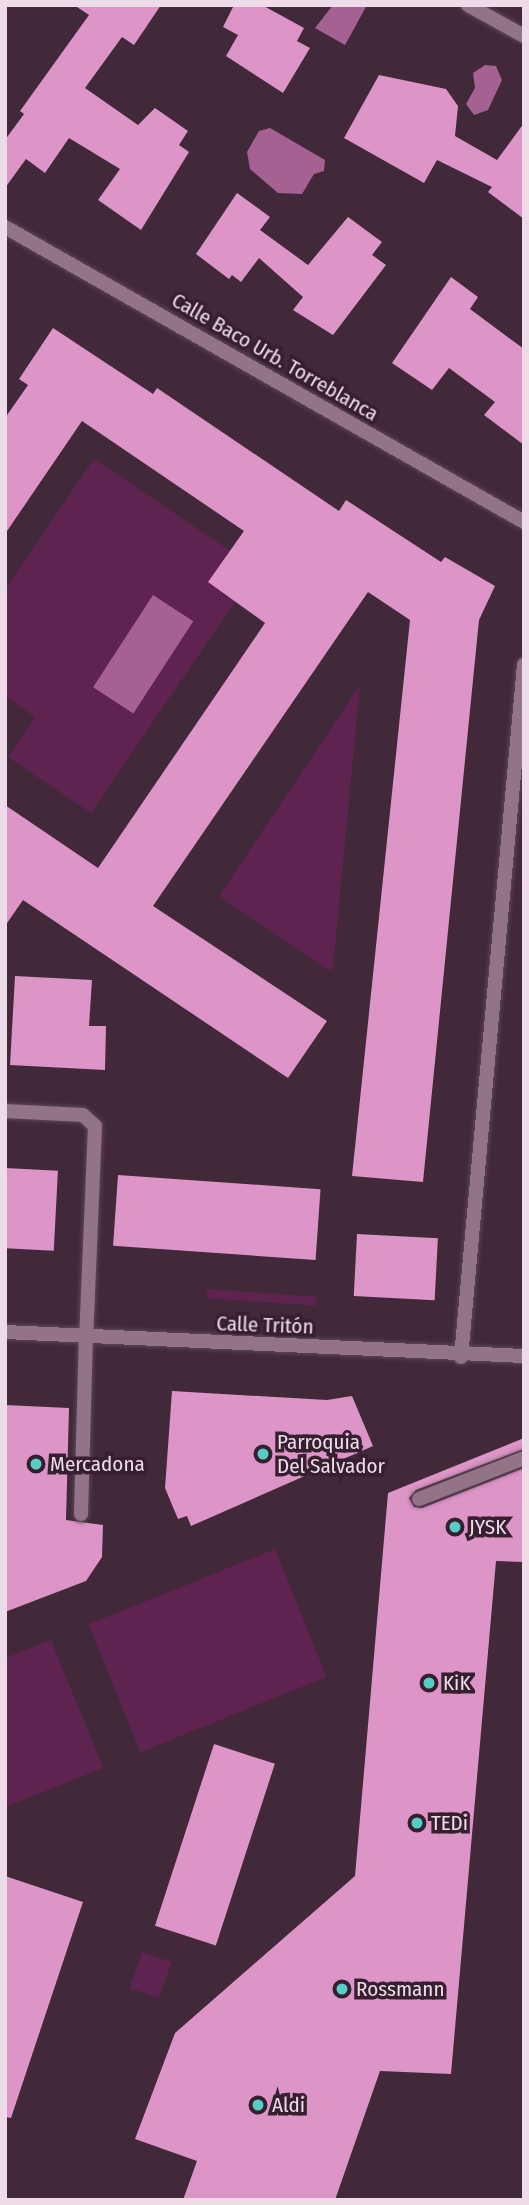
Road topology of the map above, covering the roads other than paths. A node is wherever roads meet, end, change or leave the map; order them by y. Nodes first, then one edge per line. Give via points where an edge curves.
1 (468, 5) edge
2 (524, 36) edge
3 (7, 232) edge
4 (524, 522) edge
5 (524, 665) edge
6 (5, 1111) edge
7 (5, 1332) edge
8 (86, 1337) junction
9 (524, 1356) edge
10 (461, 1357) junction
11 (524, 1458) edge
12 (419, 1499) dead end
13 (81, 1514) dead end

1 - 2 street
3 - 4 street, Calle Baco Urb. Torreblanca
5 - 10 street
6 - 8 street via 83,1115 95,1126
7 - 8 street, Calle Tritón
8 - 10 street, Calle Tritón
8 - 13 street
9 - 10 street, Calle Tritón
11 - 12 street

